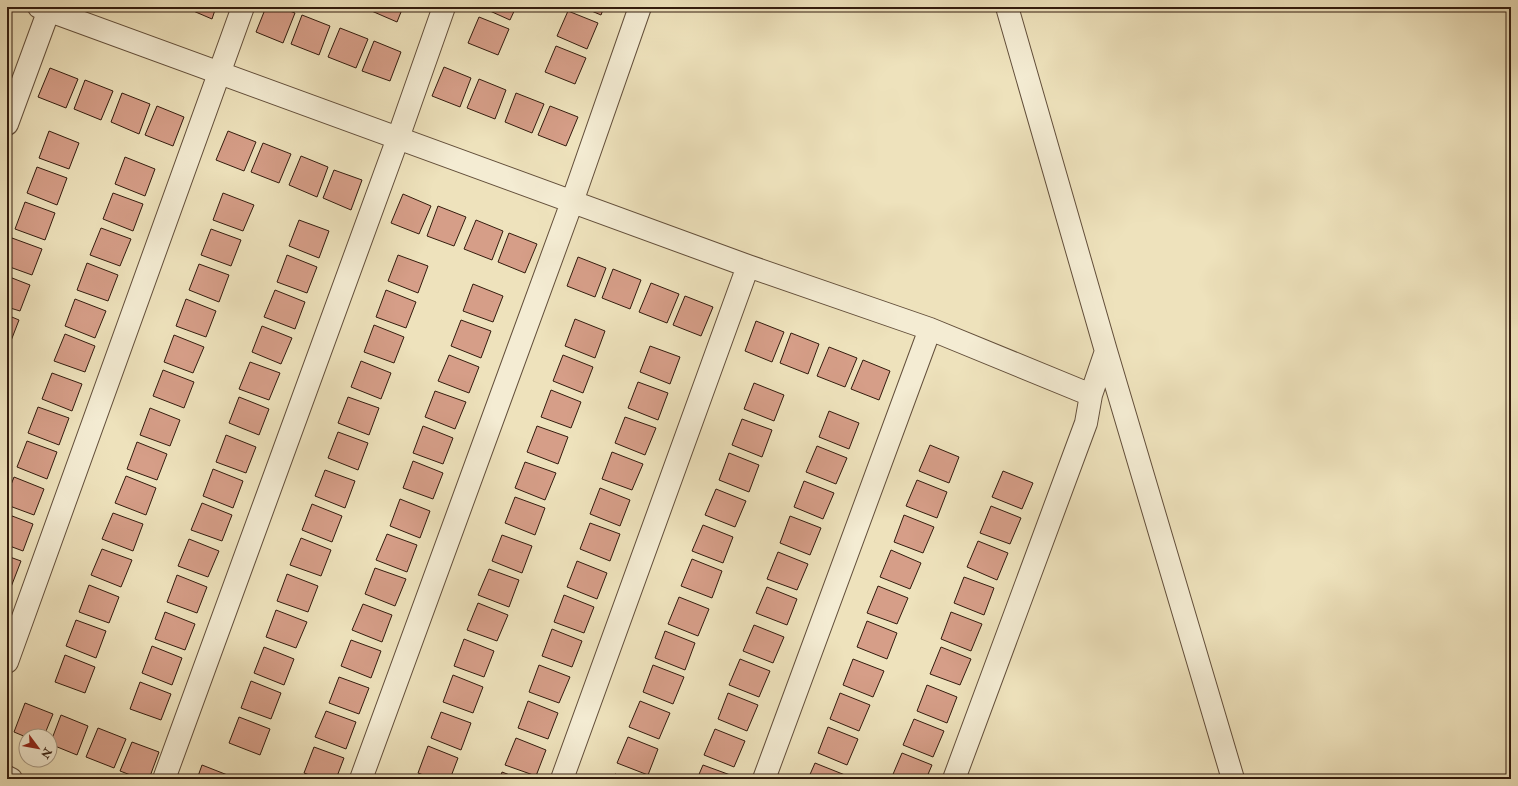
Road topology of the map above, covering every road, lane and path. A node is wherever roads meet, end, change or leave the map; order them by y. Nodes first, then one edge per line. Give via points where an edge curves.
1 (243, 7) edge
2 (444, 7) edge
3 (640, 7) edge
4 (1007, 7) edge
5 (45, 8) edge
6 (218, 73) junction
7 (7, 124) edge
8 (398, 138) junction
9 (572, 202) junction
10 (748, 266) junction
11 (930, 328) junction
12 (1106, 351) junction
13 (1091, 395) junction
14 (7, 662) edge
15 (7, 778) edge
16 (11, 779) edge
17 (164, 779) edge
18 (361, 779) edge
19 (562, 779) edge
20 (764, 779) edge
21 (954, 779) edge
22 (1233, 779) edge

1 - 6 street
2 - 8 street
3 - 9 street
4 - 12 street
5 - 6 street
5 - 7 street
6 - 8 street
6 - 14 street
8 - 9 street
8 - 17 street
9 - 10 street
9 - 18 street
10 - 11 street
10 - 19 street
11 - 13 street
11 - 20 street
12 - 13 street
12 - 22 street
13 - 21 street via 1086,423
15 - 16 street

